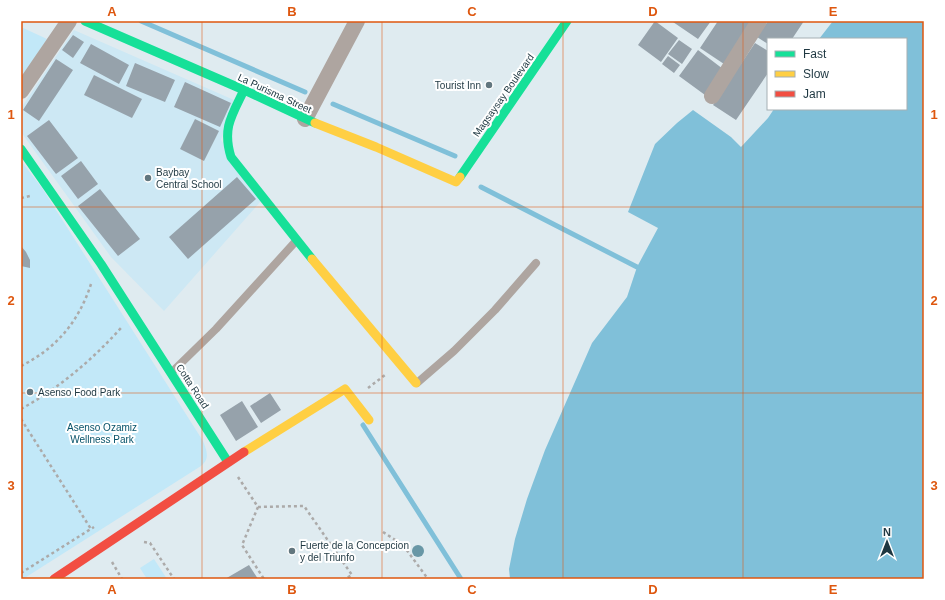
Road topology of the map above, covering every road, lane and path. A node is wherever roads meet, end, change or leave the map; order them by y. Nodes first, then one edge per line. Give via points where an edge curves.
1 (70, 21) edge
2 (84, 21) edge
3 (356, 21) edge
4 (567, 21) edge
5 (759, 21) edge
6 (244, 90) junction
7 (21, 91) edge
8 (712, 96) dead end
9 (305, 119) junction
10 (21, 149) edge
11 (456, 182) joint
12 (297, 241) junction
13 (536, 263) dead end
14 (93, 280) dead end
15 (123, 327) dead end
16 (400, 364) junction
17 (21, 366) edge
18 (171, 372) junction
19 (416, 384) joint
20 (353, 399) junction
21 (21, 410) edge
22 (21, 419) edge
23 (369, 420) dead end
24 (228, 462) junction
25 (258, 507) junction
26 (98, 525) dead end
27 (91, 529) junction
28 (383, 532) dead end
29 (140, 544) dead end
30 (117, 558) dead end
31 (111, 561) dead end
32 (21, 573) edge
33 (54, 579) edge
34 (174, 579) edge
35 (264, 579) edge
36 (345, 579) edge
37 (428, 579) edge

1 - 7 street
2 - 6 street, La Purisma Street
3 - 9 street
4 - 11 street, Magsaysay Boulevard
5 - 8 street
6 - 9 street, La Purisma Street
6 - 12 street via 228,126 227,147 231,157
9 - 11 street, La Purisma Street
10 - 18 street, Cotta Road via 101,264
12 - 16 street
12 - 18 lane via 216,329
13 - 19 lane via 495,310
14 - 17 path via 74,322 60,339 42,354
15 - 21 path via 84,366
16 - 19 street
16 - 20 path
18 - 24 street, Cotta Road
20 - 23 street
20 - 24 street via 345,389
22 - 27 path
24 - 25 path
24 - 33 street
25 - 35 path via 242,546
25 - 36 path via 304,506 352,575
26 - 27 path
27 - 32 path
28 - 37 path via 404,546
29 - 34 path via 150,543
30 - 31 path

